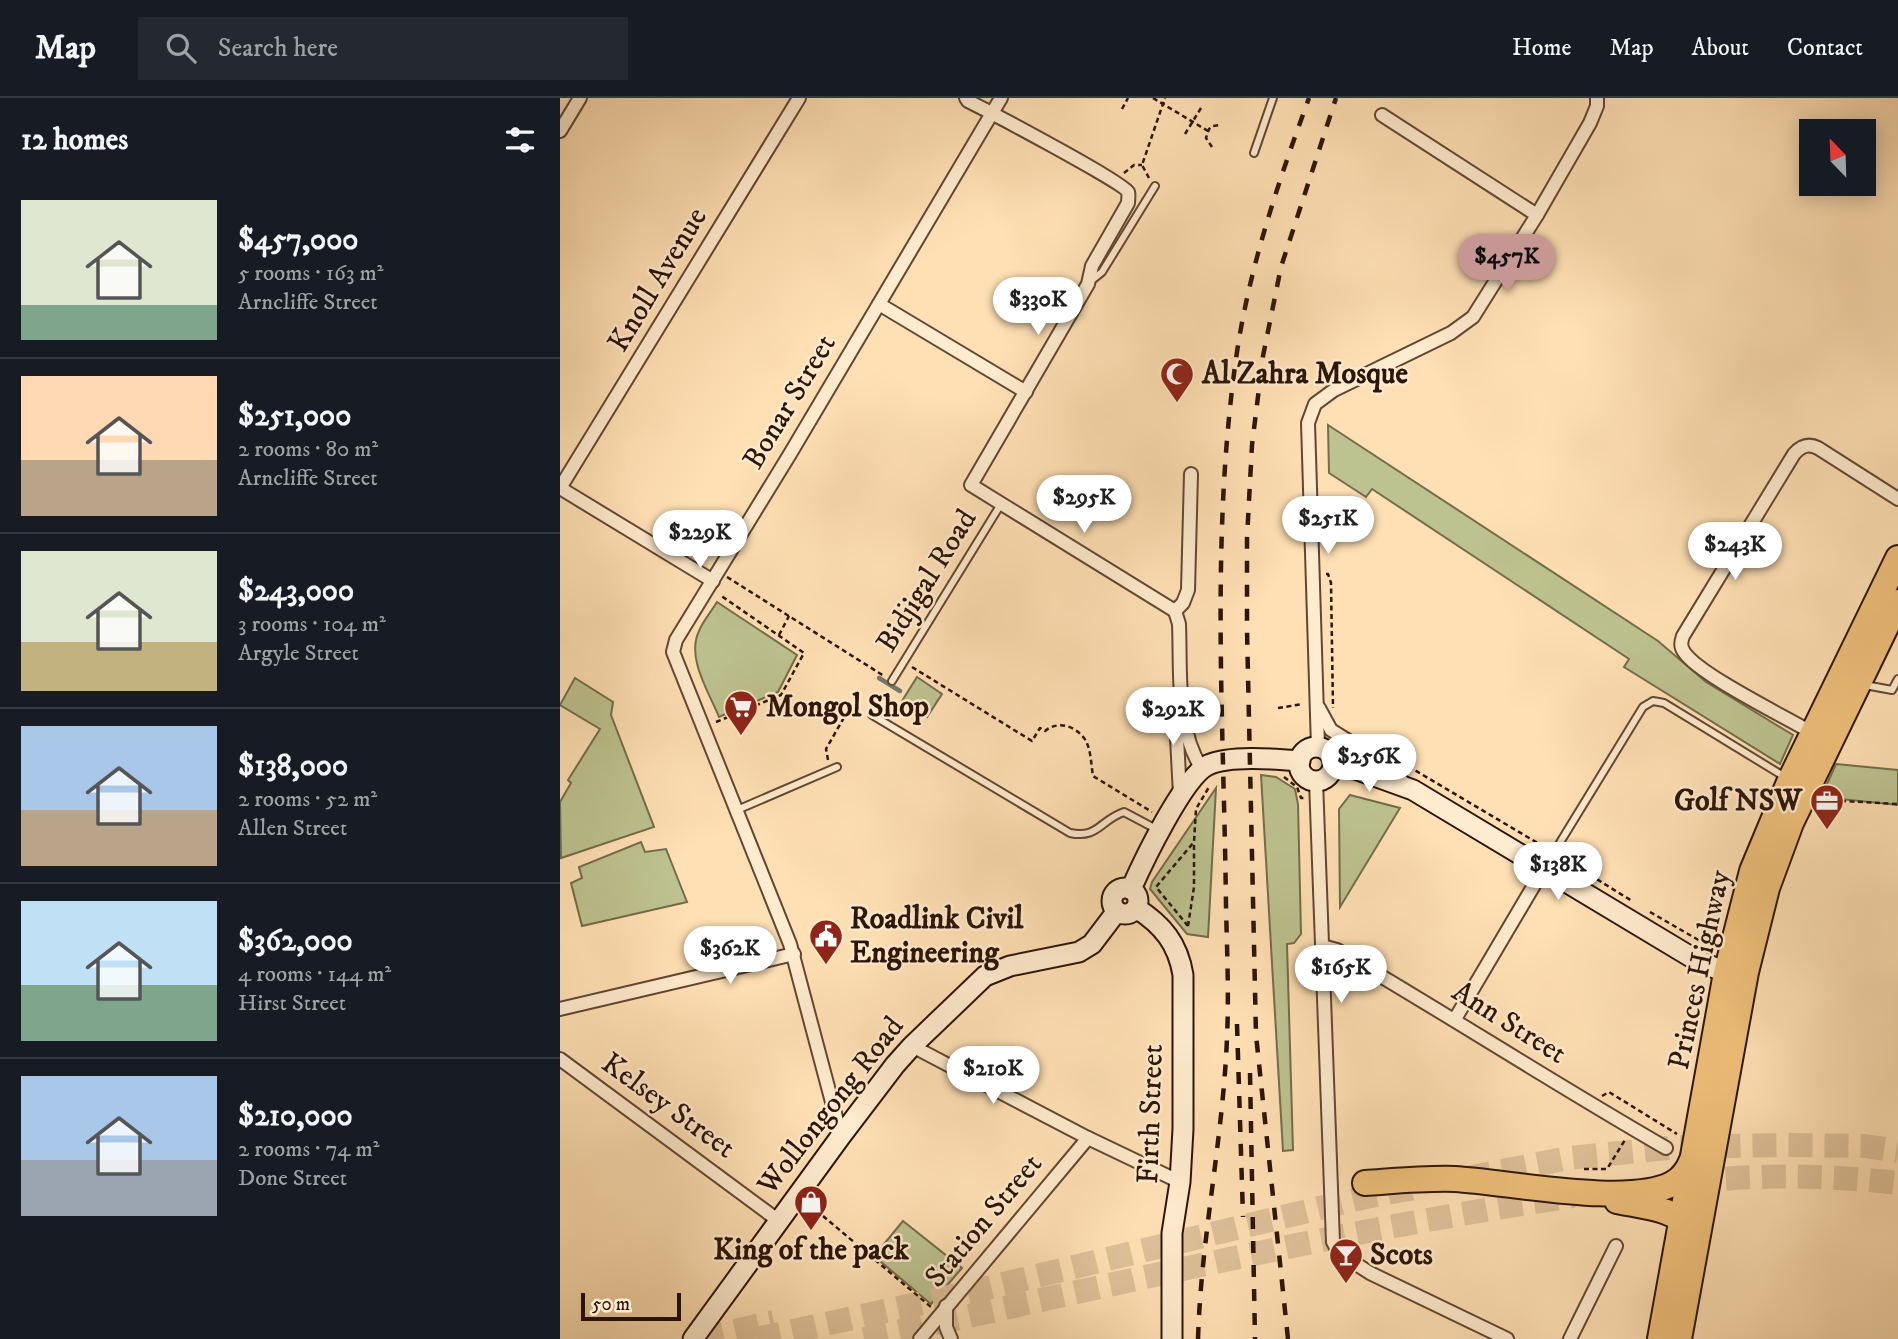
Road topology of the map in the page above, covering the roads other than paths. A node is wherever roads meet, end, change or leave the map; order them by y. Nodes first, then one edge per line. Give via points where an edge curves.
1 (580, 98) edge
2 (799, 98) edge
3 (966, 98) edge
4 (1001, 98) edge
5 (1273, 98) edge
6 (1597, 98) edge
7 (992, 113) junction
8 (1382, 115) dead end
9 (560, 131) edge
10 (1254, 153) dead end
11 (1155, 186) road end
12 (1537, 215) junction
13 (1088, 284) junction
14 (879, 304) junction
15 (1026, 392) junction
16 (1191, 474) dead end
17 (560, 489) edge
18 (1898, 499) edge
19 (1001, 504) junction
20 (1898, 558) edge
21 (713, 580) junction
22 (1898, 602) edge
23 (1175, 611) junction
24 (1898, 679) edge
25 (892, 681) road end
26 (1858, 684) junction
27 (1318, 704) junction
28 (1182, 710) junction
29 (872, 715) dead end
30 (1821, 738) junction
31 (1318, 747) junction
32 (1300, 761) junction
33 (1334, 766) junction
34 (834, 768) road end
35 (1205, 778) junction
36 (1790, 780) junction
37 (1316, 789) junction
38 (1413, 790) junction
39 (1180, 797) junction
40 (737, 810) junction
41 (1164, 827) junction
42 (1543, 870) junction
43 (1127, 910) junction
44 (1322, 946) junction
45 (794, 954) junction
46 (1722, 962) junction
47 (560, 1009) edge
48 (1455, 1019) junction
49 (912, 1046) junction
50 (560, 1059) edge
51 (841, 1136) junction
52 (1088, 1138) junction
53 (1690, 1140) junction
54 (1666, 1148) dead end
55 (1581, 1180) junction
56 (1181, 1182) junction
57 (1364, 1183) dead end
58 (1683, 1220) junction
59 (779, 1221) junction
60 (1696, 1246) junction
61 (1616, 1247) dead end
62 (943, 1310) junction
63 (693, 1339) edge
64 (920, 1339) edge
65 (951, 1339) edge
66 (1172, 1339) edge
67 (1507, 1339) edge
68 (1570, 1339) edge
69 (1660, 1339) edge
70 (1679, 1339) edge

1 - 9 street
2 - 17 street, Knoll Avenue
3 - 7 street
4 - 7 street, Bonar Street
5 - 10 lane
6 - 12 street via 1590,123
7 - 13 street via 1128,193 1128,203 1092,266
7 - 14 street, Bonar Street
8 - 12 street
11 - 13 lane via 1102,271
12 - 27 street via 1473,317 1315,404 1308,424
13 - 15 street
14 - 15 street
14 - 21 street, Bonar Street
15 - 19 street via 971,485
16 - 23 street via 1188,590
17 - 21 street, Knoll Avenue
18 - 30 street via 1818,448 1801,448 1683,636 1686,655 1712,675
19 - 23 street
19 - 25 lane, Bidjigal Road
20 - 30 highway, Princes Highway
21 - 40 street, Bonar Street via 673,652
22 - 26 highway, Princes Highway via 1887,633
23 - 28 street
24 - 26 lane via 1892,690
26 - 30 highway, Princes Highway
27 - 31 street
27 - 38 street via 1331,730 1376,758
28 - 35 street via 1190,749
28 - 39 street via 1176,719
29 - 41 lane via 1070,832 1093,833 1124,812
30 - 36 highway, Princes Highway
30 - 60 highway, Princes Highway via 1756,927
31 - 32 street via 1304,752
31 - 33 street via 1328,751
32 - 35 street via 1216,762
32 - 37 street via 1303,775
33 - 37 street
33 - 38 street
34 - 40 lane
35 - 39 street via 1192,778
36 - 42 lane via 1664,703 1653,701 1643,707
36 - 46 highway, Princes Highway via 1752,871
37 - 44 street
38 - 42 street
39 - 41 street
40 - 45 street, Bonar Street
41 - 43 street, Wollongong Road via 1131,889 1115,892 1113,904
42 - 46 street via 1691,957
42 - 48 street
43 - 49 street, Wollongong Road via 1079,952 1010,966 985,976
43 - 56 street, Firth Street via 1159,924 1167,933 1183,975
44 - 48 street, Ann Street via 1337,950
44 - 67 street via 1335,1247 1345,1258 1383,1279
45 - 47 street
45 - 51 street, Bonar Street
46 - 53 highway, Princes Highway
48 - 54 street, Ann Street
49 - 51 street, Wollongong Road
49 - 52 street
50 - 59 street, Kelsey Street
51 - 59 street, Wollongong Road
52 - 56 street
52 - 62 street, Station Street
53 - 55 highway via 1686,1173 1670,1186 1633,1192
53 - 58 highway, Princes Highway
55 - 57 highway
55 - 58 highway
56 - 66 street, Firth Street via 1172,1233
58 - 60 highway
58 - 69 highway, Princes Highway
59 - 63 street, Wollongong Road
60 - 70 highway, Princes Highway
61 - 68 street
62 - 64 street, Station Street
62 - 65 street

